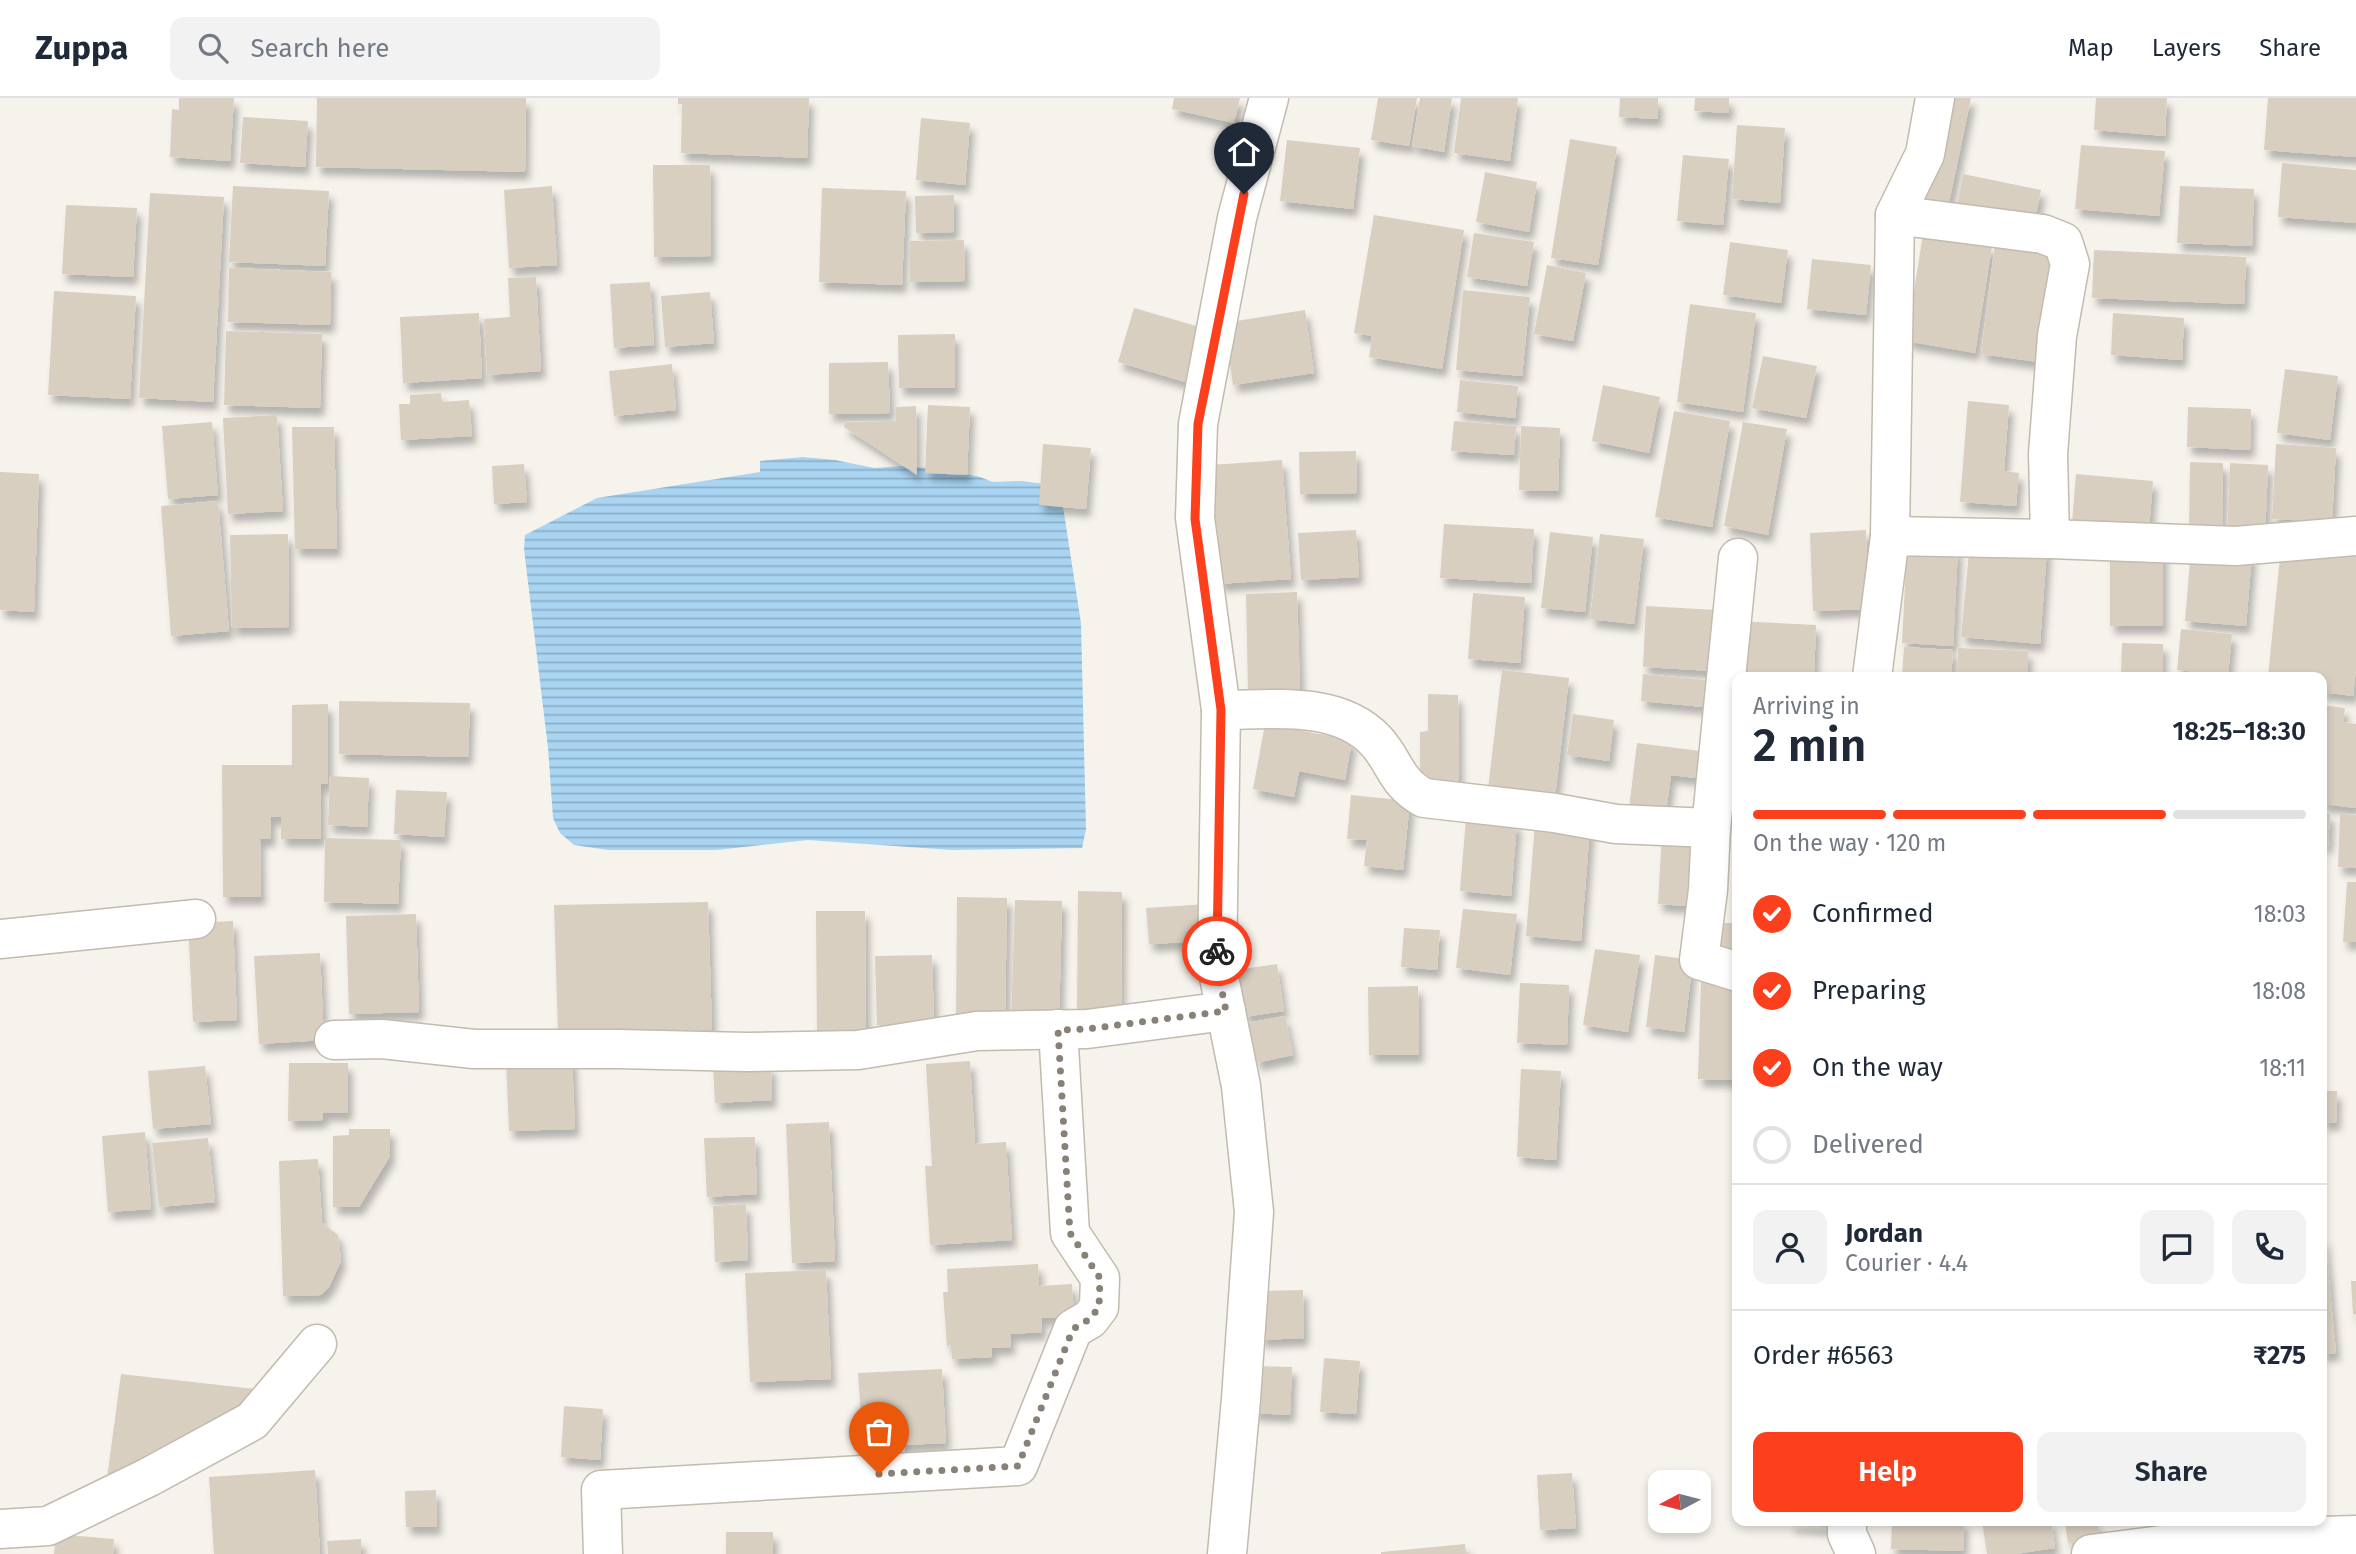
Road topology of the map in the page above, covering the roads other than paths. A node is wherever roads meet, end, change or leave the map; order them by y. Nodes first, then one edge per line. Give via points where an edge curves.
1 (1269, 98) edge
2 (1935, 98) edge
3 (1895, 215) junction
4 (1890, 536) junction
5 (2356, 536) edge
6 (2050, 540) junction
7 (1738, 558) dead end
8 (1873, 672) edge
9 (1221, 710) junction
10 (1711, 828) junction
11 (196, 919) dead end
12 (0, 939) edge
13 (1732, 970) edge
14 (1226, 1011) junction
15 (1058, 1030) junction
16 (334, 1040) dead end
17 (317, 1344) dead end
18 (1847, 1526) edge
19 (0, 1529) edge
20 (2356, 1535) edge
21 (603, 1554) edge
22 (1227, 1554) edge
23 (1856, 1554) edge
24 (2091, 1554) edge

1 - 9 street via 1237,218 1198,424 1195,519
2 - 3 street via 1925,154
3 - 4 street
3 - 6 street via 2043,234 2063,242 2070,264 2057,336 2049,441
4 - 6 street
4 - 8 street
5 - 6 street via 2236,546
7 - 10 street
9 - 10 street via 1312,710 1357,724 1377,742 1407,789 1424,798 1616,824
9 - 14 street via 1217,967
10 - 13 street via 1699,960
11 - 12 street
14 - 15 street
14 - 22 street via 1241,1086 1254,1212
15 - 16 street via 977,1031 858,1050 759,1052 474,1049 382,1039
15 - 21 street via 1070,1233 1100,1278 1099,1307 1073,1329 1018,1466 601,1490
17 - 19 street via 252,1421 149,1478 48,1525
18 - 23 street
20 - 24 street via 2209,1539

